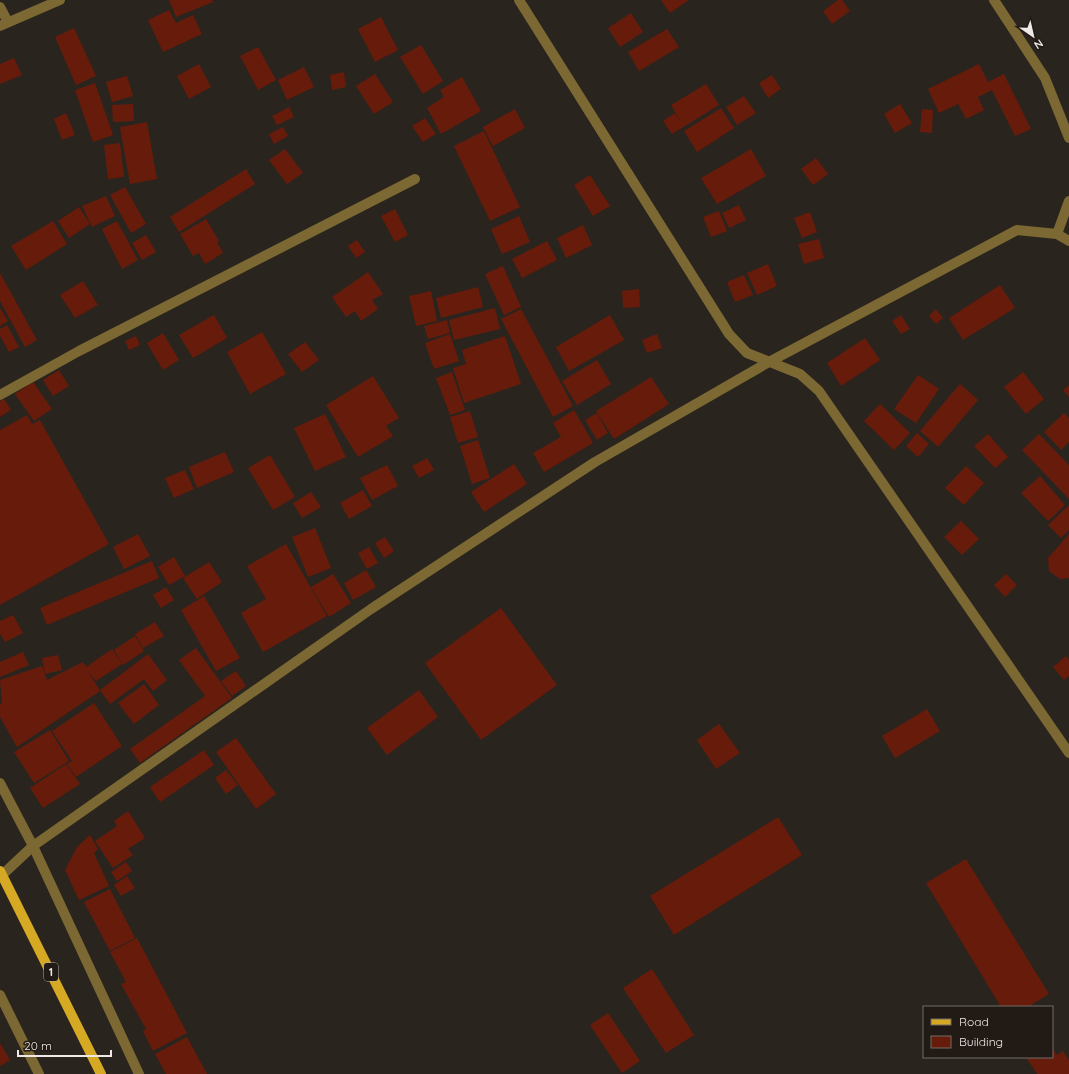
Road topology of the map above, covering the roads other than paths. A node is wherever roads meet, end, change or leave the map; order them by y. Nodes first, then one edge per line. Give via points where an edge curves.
1 (60, 0) edge
2 (519, 0) edge
3 (994, 0) edge
4 (0, 7) edge
5 (4, 24) edge
6 (1069, 138) edge
7 (415, 179) dead end
8 (1069, 201) edge
9 (1057, 234) junction
10 (1069, 241) edge
11 (769, 362) junction
12 (0, 395) edge
13 (1069, 753) edge
14 (0, 783) edge
15 (33, 846) junction
16 (1, 873) edge
17 (0, 995) edge
18 (39, 1074) edge
19 (101, 1074) edge
20 (139, 1074) edge

1 - 5 street
2 - 11 street via 729,334 747,353
3 - 6 street via 1045,78
4 - 5 street
7 - 12 street via 79,351
8 - 9 street
9 - 10 street
9 - 11 street via 1017,230
11 - 13 street via 800,374 820,391
11 - 15 street via 582,470 371,609
14 - 15 street
15 - 16 street
15 - 20 street
16 - 19 main road, 1
17 - 18 street

